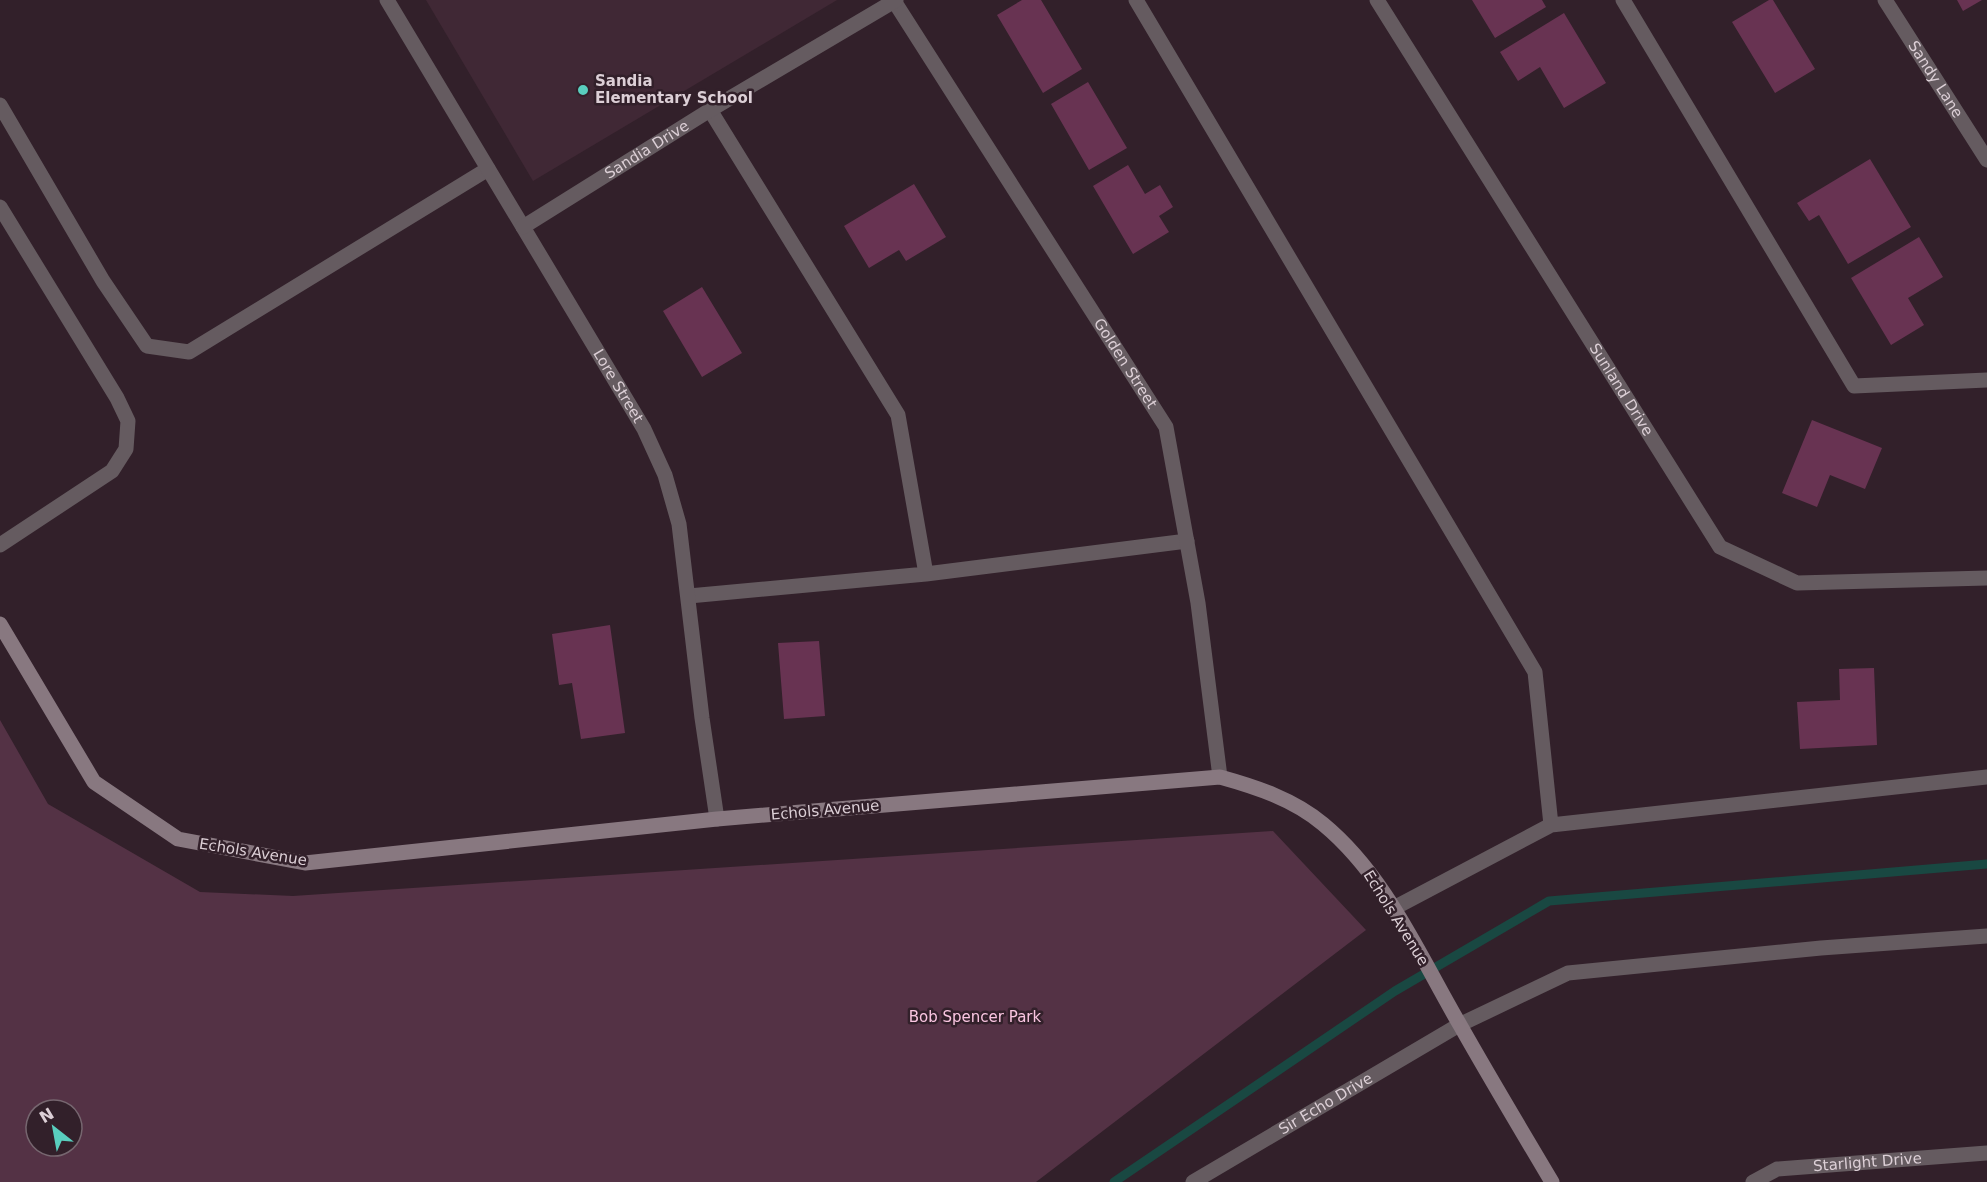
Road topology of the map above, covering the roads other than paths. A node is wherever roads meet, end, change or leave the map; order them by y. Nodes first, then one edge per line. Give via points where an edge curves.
1 (387, 0) edge
2 (1136, 0) edge
3 (1377, 0) edge
4 (1623, 0) edge
5 (1885, 0) edge
6 (895, 1) edge
7 (0, 105) edge
8 (710, 111) junction
9 (1987, 160) edge
10 (488, 170) junction
11 (0, 207) edge
12 (523, 227) junction
13 (1987, 380) edge
14 (1187, 541) junction
15 (0, 545) edge
16 (926, 574) junction
17 (1987, 578) edge
18 (689, 596) junction
19 (0, 624) edge
20 (1220, 777) junction
21 (1987, 777) edge
22 (717, 819) junction
23 (1551, 825) junction
24 (1397, 914) junction
25 (1987, 936) edge
26 (1460, 1025) junction
27 (1987, 1154) edge
28 (1193, 1182) edge
29 (1552, 1182) edge
30 (1754, 1182) edge

1 - 10 street, Lore Street
2 - 23 street via 1535,672
3 - 17 street, Sunland Drive via 1720,547 1797,583
4 - 13 street via 1854,386
5 - 9 street, Sandy Lane
6 - 8 street, Sandia Drive
6 - 14 street, Golden Street via 1166,427
7 - 10 street via 103,281 147,346 189,352
8 - 12 street, Sandia Drive
8 - 16 street via 898,415
10 - 12 street, Lore Street
11 - 15 street via 128,421 126,449 112,471
12 - 18 street, Lore Street via 644,429 679,524
14 - 16 street
14 - 20 street, Golden Street
16 - 18 street
18 - 22 street, Lore Street
19 - 22 street, Echols Avenue via 94,782 178,839 304,863
20 - 22 street, Echols Avenue
20 - 24 street, Echols Avenue via 1286,800 1322,823 1374,878
21 - 23 street
23 - 24 street
24 - 26 street, Echols Avenue
25 - 26 street, Sir Echo Drive via 1568,973
26 - 28 street, Sir Echo Drive
26 - 29 street, Echols Avenue
27 - 30 street, Starlight Drive via 1777,1168

